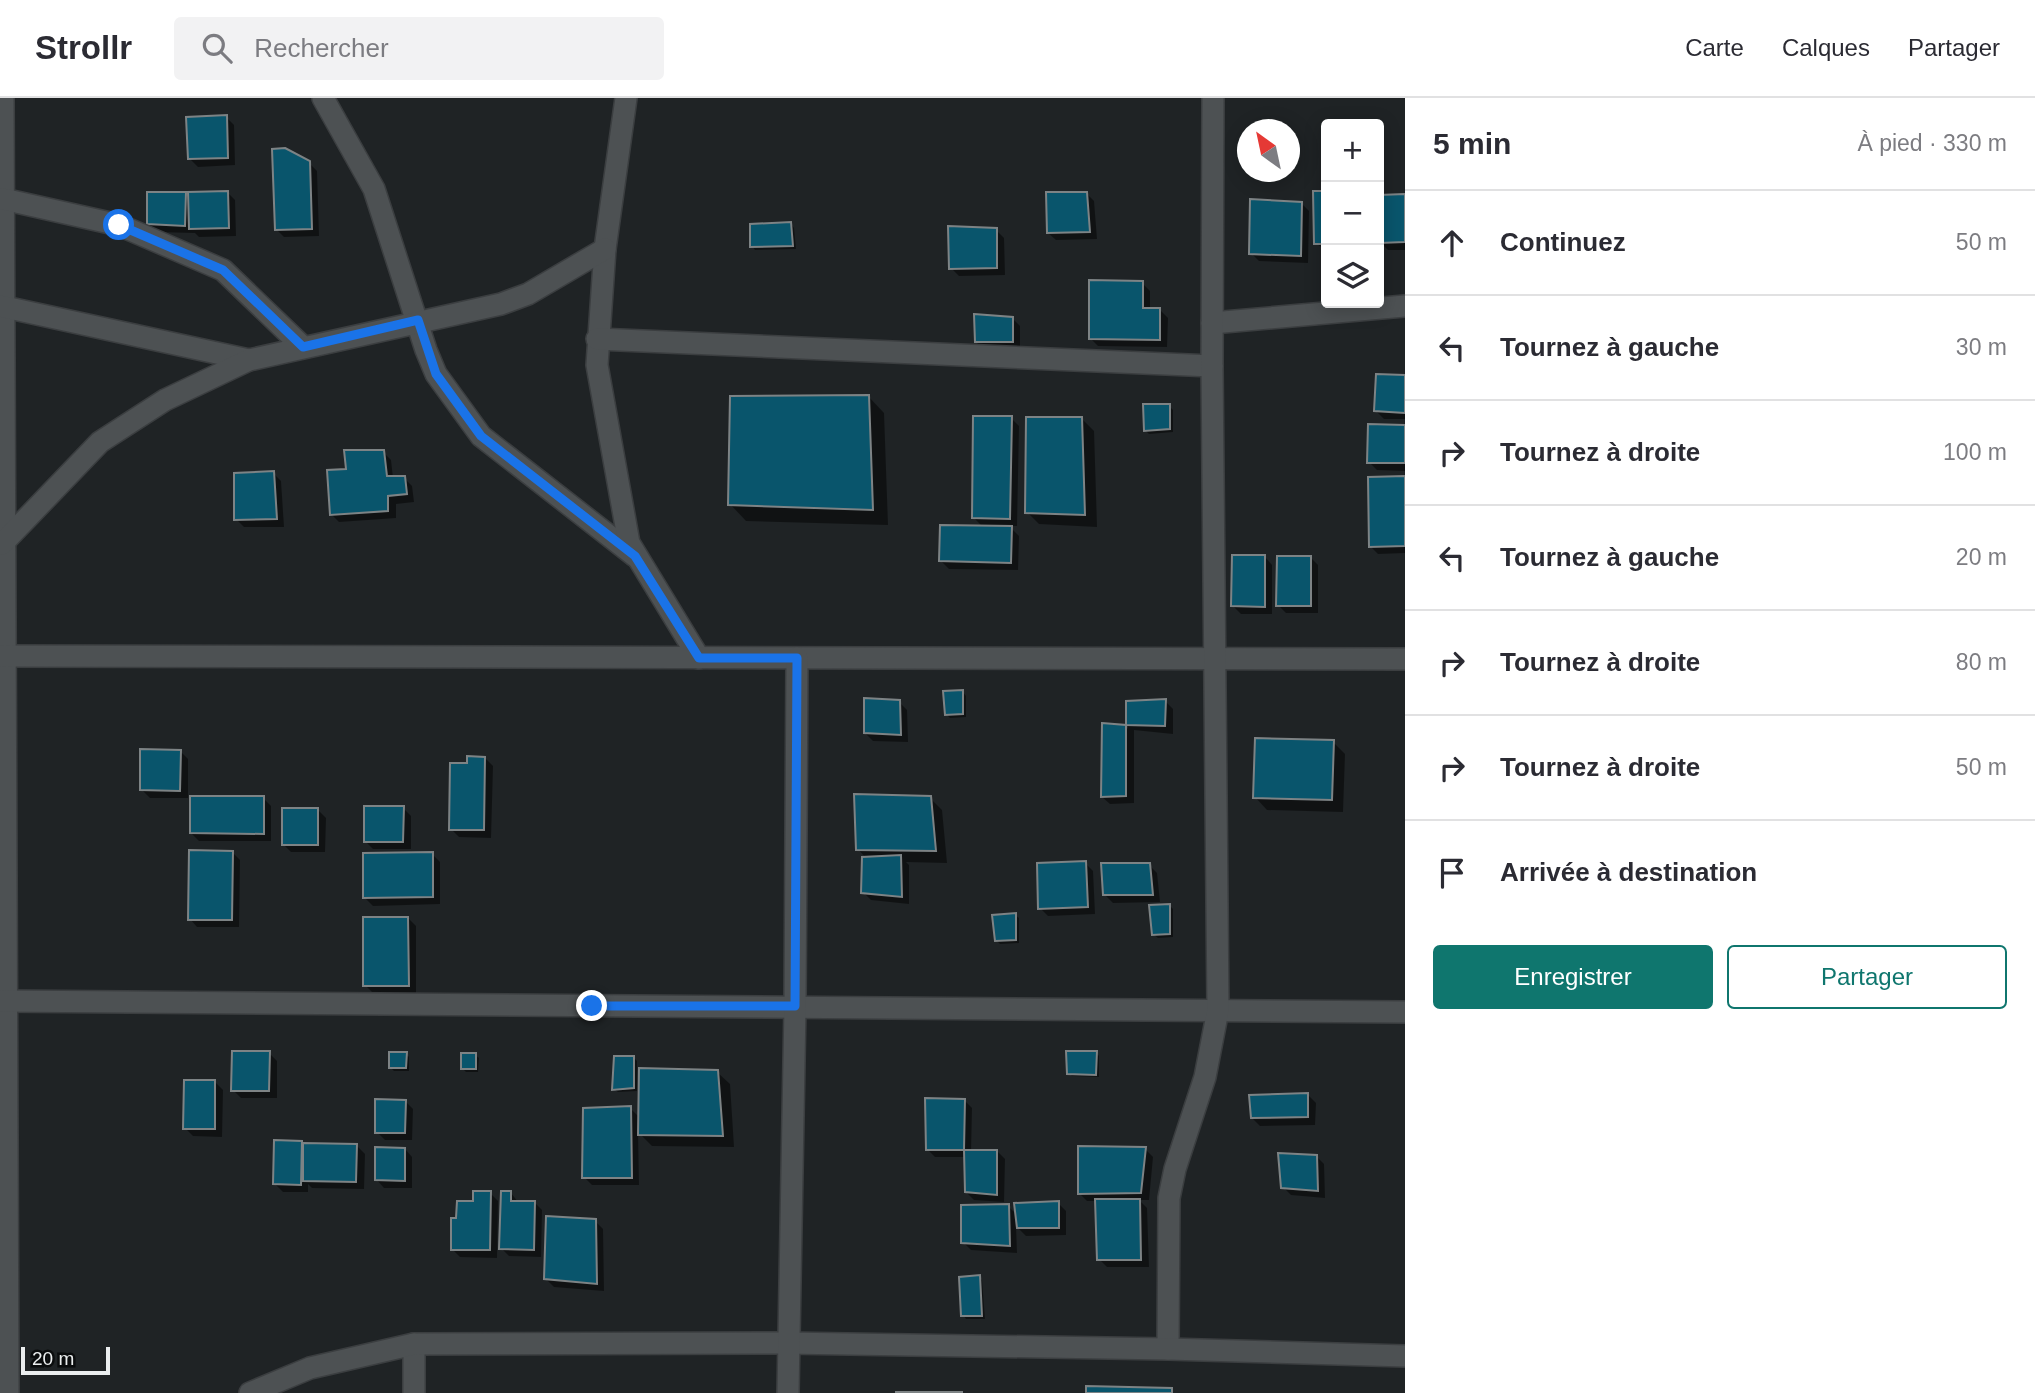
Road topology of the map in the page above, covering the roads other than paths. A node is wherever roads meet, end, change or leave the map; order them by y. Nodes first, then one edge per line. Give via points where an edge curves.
1 (2, 98) edge
2 (323, 98) edge
3 (626, 98) edge
4 (1213, 98) edge
5 (3, 199) junction
6 (605, 249) junction
7 (2, 306) edge
8 (1405, 306) edge
9 (418, 320) junction
10 (1212, 323) junction
11 (597, 339) junction
12 (303, 347) junction
13 (249, 360) junction
14 (1212, 366) junction
15 (2, 544) junction
16 (635, 556) junction
17 (2, 656) edge
18 (699, 658) junction
19 (797, 658) junction
20 (1216, 659) junction
21 (1405, 659) edge
22 (3, 1001) edge
23 (795, 1006) junction
24 (1218, 1010) junction
25 (1405, 1012) edge
26 (787, 1343) junction
27 (414, 1344) junction
28 (1168, 1349) junction
29 (4, 1351) edge
30 (1405, 1356) edge
31 (8, 1393) edge
32 (250, 1393) edge
33 (414, 1393) edge
34 (788, 1393) edge

1 - 5 street
2 - 9 street via 374,189
3 - 6 street
4 - 10 street
5 - 7 street
5 - 12 street via 119,225 223,270
6 - 9 street via 510,300
6 - 11 street
7 - 13 street
7 - 15 street
8 - 10 street
9 - 12 street
9 - 16 street via 436,374 481,436
10 - 14 street
11 - 14 street
11 - 16 street via 597,365
12 - 13 street
13 - 15 street via 165,400 100,442
14 - 20 street
15 - 17 street
16 - 18 street
17 - 18 street
17 - 22 street
18 - 19 street
19 - 20 street
19 - 23 street
20 - 21 street
20 - 24 street
22 - 23 street
22 - 29 street
23 - 24 street
23 - 26 street
24 - 25 street
24 - 28 street via 1205,1077 1169,1198
26 - 27 street
26 - 28 street
26 - 34 street
27 - 32 street via 310,1368
27 - 33 street
28 - 30 street
29 - 31 street

